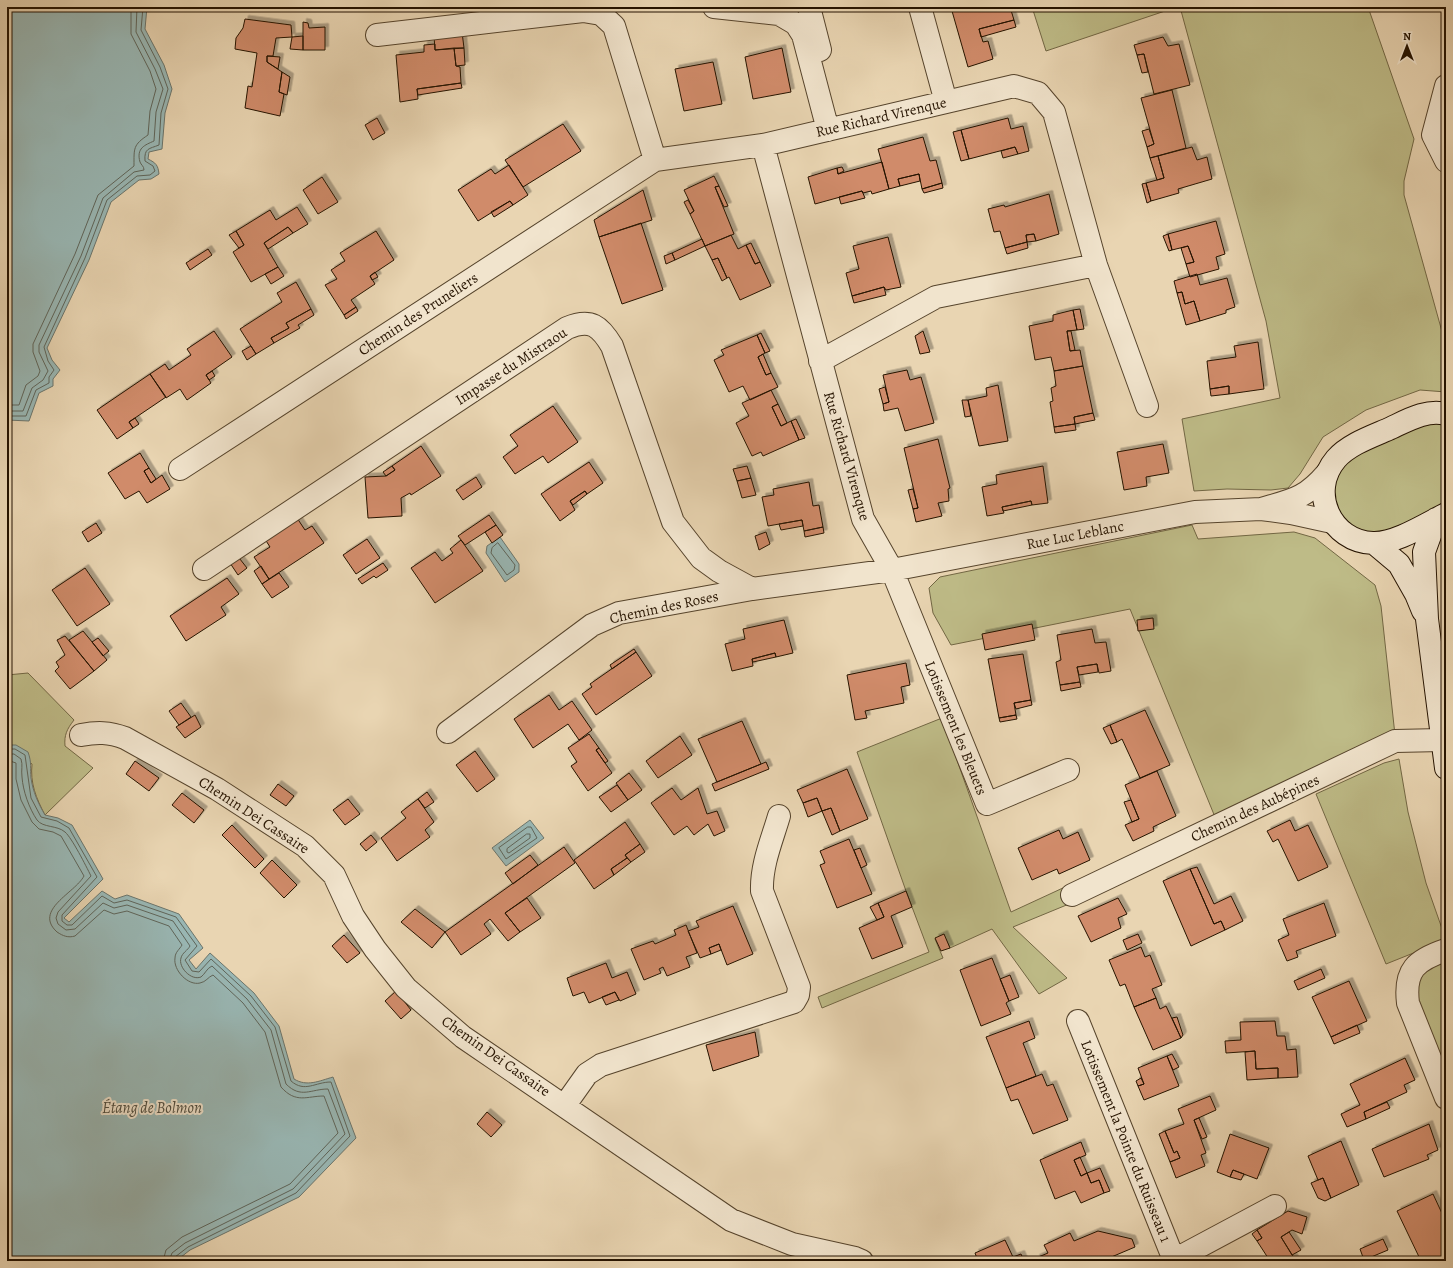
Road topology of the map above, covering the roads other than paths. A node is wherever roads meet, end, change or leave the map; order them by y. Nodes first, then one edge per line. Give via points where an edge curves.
1 (714, 7) edge
2 (808, 7) edge
3 (920, 7) edge
4 (377, 35) dead end
5 (1446, 86) edge
6 (946, 102) junction
7 (828, 130) junction
8 (763, 145) junction
9 (655, 160) junction
10 (1446, 161) edge
11 (1096, 265) junction
12 (820, 361) junction
13 (1146, 406) dead end
14 (1446, 414) edge
15 (180, 469) dead end
16 (1327, 473) junction
17 (1261, 509) junction
18 (1441, 516) edge
19 (1332, 522) junction
20 (1374, 543) junction
21 (204, 569) dead end
22 (892, 570) junction
23 (752, 589) junction
24 (1427, 619) junction
25 (448, 732) dead end
26 (81, 736) dead end
27 (1442, 740) junction
28 (1446, 768) edge
29 (1068, 770) dead end
30 (779, 816) dead end
31 (1072, 895) dead end
32 (1446, 950) edge
33 (1078, 1021) dead end
34 (1446, 1098) edge
35 (565, 1105) junction
36 (1275, 1206) dead end
37 (1174, 1260) edge
38 (862, 1261) edge

1 - 7 street via 779,14 796,24 802,35
2 - 7 street via 830,86
3 - 6 street
4 - 9 street via 583,11 601,14 614,26
5 - 10 street via 1433,135
6 - 7 street, Rue Richard Virenque
6 - 11 street, Rue Richard Virenque via 1014,86 1038,93 1054,112
7 - 8 street, Rue Richard Virenque
8 - 9 street, Chemin des Pruneliers
8 - 12 street, Rue Richard Virenque
9 - 15 street, Chemin des Pruneliers
11 - 12 street via 936,296
11 - 13 street, Rue Richard Virenque
12 - 22 street, Rue Richard Virenque via 863,520
14 - 16 street, Rue Luc Leblanc via 1426,413 1350,448 1336,459
16 - 17 street, Rue Luc Leblanc via 1313,489 1296,499
16 - 19 street via 1323,490 1325,507
17 - 19 street, Rue Luc Leblanc via 1291,512
17 - 22 street, Rue Luc Leblanc via 1195,512
18 - 20 street via 1390,541
18 - 24 street via 1424,552
19 - 20 street via 1358,541
20 - 24 street via 1399,564
21 - 23 street, Impasse du Mistraou via 568,328 586,323 601,330 612,346 673,522 701,558
22 - 23 street, Chemin des Roses
22 - 29 street, Lotissement les Bleuets via 987,804
23 - 25 street, Chemin des Roses via 619,613 605,618
24 - 27 street
26 - 35 street, Chemin Dei Cassaire via 97,732 112,733 125,738 217,789 305,846 334,875 353,916 406,988 463,1037
27 - 28 street
27 - 31 street, Chemin des Aubépines via 1396,741
30 - 35 street via 764,863 762,891 799,987 794,1002 601,1065 587,1074
32 - 34 street via 1428,956 1416,964 1406,989 1408,1003
33 - 37 street, Lotissement la Pointe du Ruisseau 1
35 - 38 street, Chemin Dei Cassaire via 731,1220 792,1244
36 - 37 street, Lotissement la Pointe du Ruisseau 1

